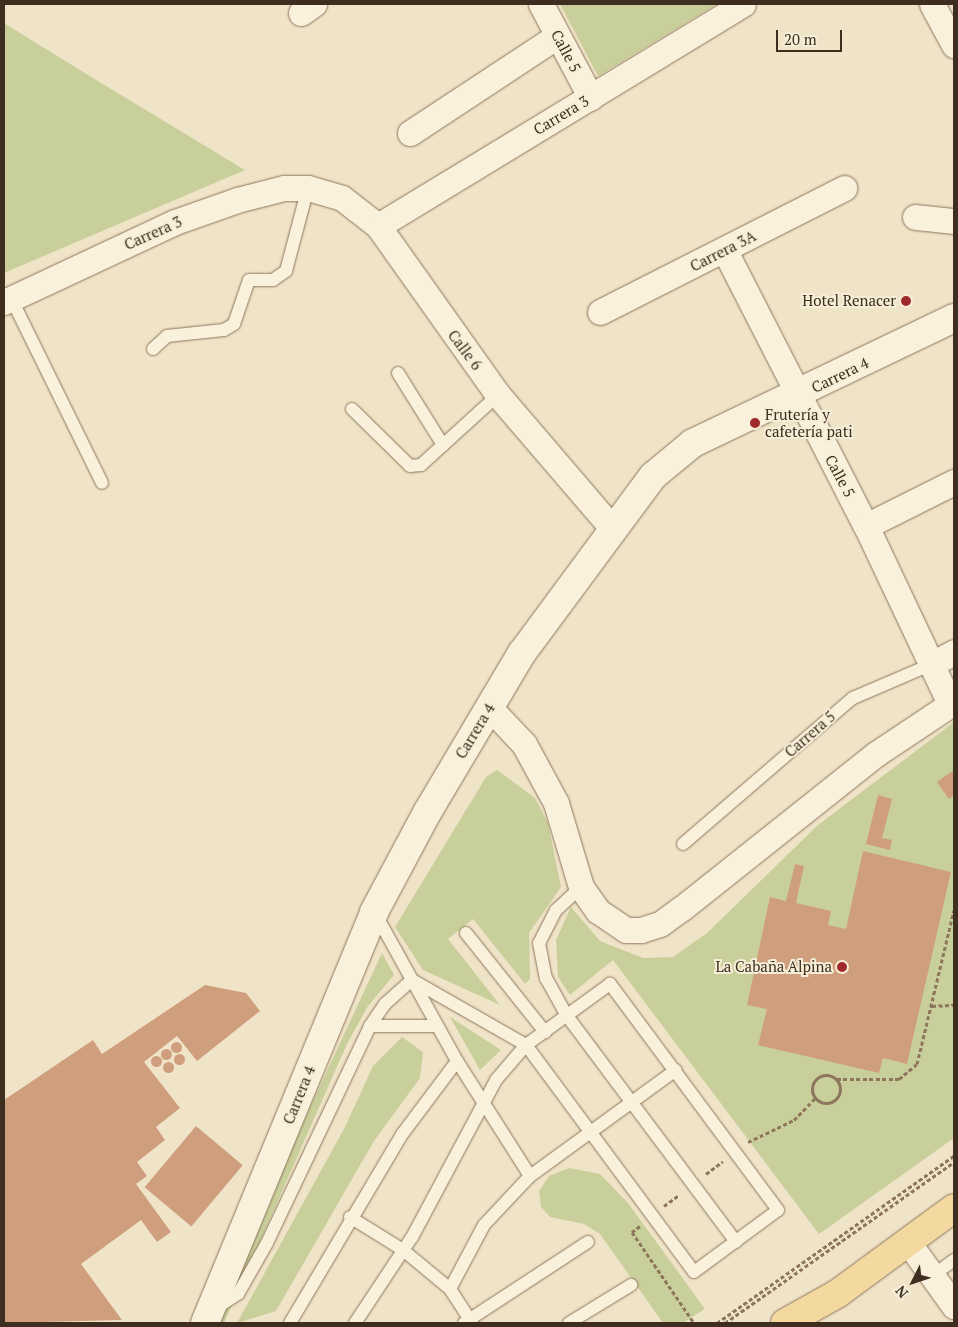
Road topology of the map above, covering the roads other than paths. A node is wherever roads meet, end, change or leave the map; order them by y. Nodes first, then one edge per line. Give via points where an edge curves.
1 (541, 4) edge
2 (743, 4) edge
3 (932, 4) edge
4 (557, 36) junction
5 (954, 45) edge
6 (591, 98) junction
7 (410, 133) dead end
8 (308, 188) junction
9 (844, 188) dead end
10 (915, 217) dead end
11 (954, 221) edge
12 (378, 226) junction
13 (725, 251) junction
14 (7, 300) edge
15 (600, 312) dead end
16 (954, 318) edge
17 (154, 348) dead end
18 (398, 373) dead end
19 (498, 395) junction
20 (798, 396) junction
21 (352, 409) dead end
22 (443, 445) junction
23 (954, 482) edge
24 (102, 483) dead end
25 (866, 526) junction
26 (613, 529) junction
27 (954, 652) edge
28 (930, 665) junction
29 (952, 703) edge
30 (489, 707) junction
31 (683, 844) dead end
32 (582, 887) junction
33 (374, 912) junction
34 (466, 933) dead end
35 (412, 980) junction
36 (567, 1016) junction
37 (370, 1026) junction
38 (437, 1026) junction
39 (544, 1032) junction
40 (526, 1045) junction
41 (457, 1061) junction
42 (676, 1070) junction
43 (482, 1100) junction
44 (632, 1102) junction
45 (588, 1133) junction
46 (530, 1176) junction
47 (954, 1208) edge
48 (350, 1217) junction
49 (588, 1242) dead end
50 (736, 1242) junction
51 (908, 1242) junction
52 (403, 1250) junction
53 (954, 1260) edge
54 (932, 1276) junction
55 (631, 1286) dead end
56 (450, 1289) junction
57 (954, 1306) edge
58 (208, 1317) edge
59 (469, 1322) edge
60 (290, 1323) edge
61 (356, 1323) edge
62 (569, 1323) edge
63 (785, 1323) edge

1 - 4 street, Calle 5
2 - 6 street, Carrera 3
3 - 5 street
4 - 6 street, Calle 5
4 - 7 street
6 - 12 street, Carrera 3
8 - 12 street, Calle 6 via 342,198
8 - 14 street, Carrera 3 via 284,188 193,216
8 - 17 lane via 286,271 273,280 249,280 234,324 224,330 167,336
9 - 13 street, Carrera 3A
10 - 11 street
12 - 19 street, Calle 6
13 - 15 street, Carrera 3A
13 - 20 street, Calle 5
14 - 24 lane
16 - 20 main road, Carrera 4
18 - 22 lane
19 - 22 lane
19 - 26 street, Calle 6
20 - 25 street, Calle 5
20 - 26 main road, Carrera 4 via 693,443 653,476
21 - 22 lane via 410,466 420,465
23 - 25 street
25 - 28 street, Calle 5
26 - 30 main road, Carrera 4 via 522,652
27 - 28 street, Carrera 5
28 - 29 street, Calle 5
28 - 31 lane, Carrera 5 via 853,698
29 - 32 street via 876,754 660,924 626,930 610,922
30 - 32 street via 524,744 556,803
30 - 33 main road, Carrera 4
32 - 36 lane via 556,910 539,943 546,978
33 - 35 lane
33 - 58 main road, Carrera 4
34 - 39 lane
35 - 37 lane via 397,991
35 - 38 lane
35 - 40 lane
36 - 39 lane
36 - 42 lane via 610,984
36 - 44 lane
37 - 38 lane
37 - 58 lane via 267,1243 238,1294
38 - 41 lane
39 - 40 lane
40 - 43 lane
40 - 45 lane
41 - 43 lane
41 - 48 lane via 403,1133
42 - 44 lane
42 - 50 lane via 778,1210
43 - 46 lane
43 - 52 lane
44 - 45 lane
44 - 50 lane
45 - 46 lane
45 - 50 lane via 694,1272
46 - 56 lane via 484,1225
47 - 51 main road
48 - 52 lane
48 - 60 lane
49 - 59 lane
51 - 54 street
51 - 63 main road via 837,1294
52 - 56 lane
52 - 61 lane
53 - 54 lane
54 - 57 street
55 - 62 lane
56 - 59 lane

